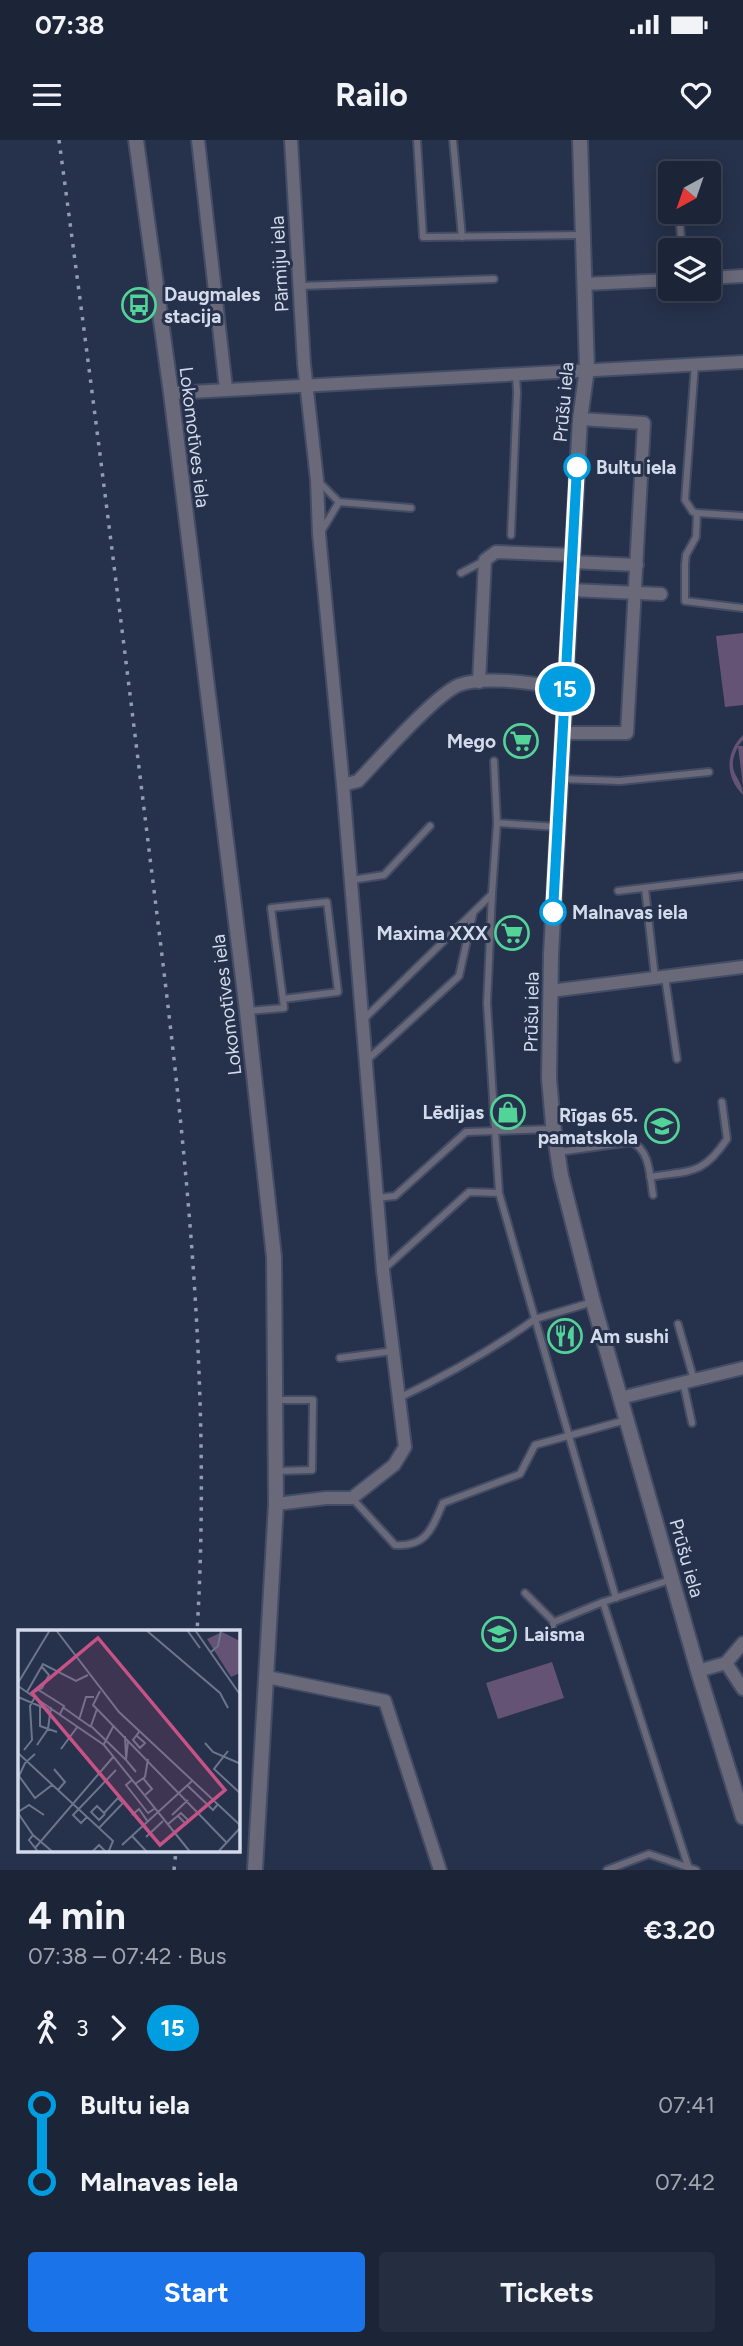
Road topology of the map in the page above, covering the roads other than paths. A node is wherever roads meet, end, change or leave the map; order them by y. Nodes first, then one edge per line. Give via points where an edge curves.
1 (136, 140) edge
2 (198, 140) edge
3 (290, 140) edge
4 (417, 140) edge
5 (453, 140) edge
6 (580, 140) edge
7 (582, 235) junction
8 (462, 237) junction
9 (743, 276) edge
10 (721, 277) edge
11 (495, 279) dead end
12 (658, 281) edge
13 (584, 284) junction
14 (299, 286) junction
15 (743, 362) edge
16 (695, 364) junction
17 (587, 369) junction
18 (515, 373) junction
19 (307, 385) junction
20 (226, 389) junction
21 (171, 393) junction
22 (580, 419) junction
23 (317, 480) junction
24 (339, 502) junction
25 (411, 508) dead end
26 (697, 513) junction
27 (743, 516) edge
28 (319, 534) junction
29 (511, 535) dead end
30 (572, 558) junction
31 (485, 560) junction
32 (636, 565) junction
33 (461, 573) dead end
34 (571, 590) junction
35 (635, 593) junction
36 (661, 594) dead end
37 (743, 608) edge
38 (479, 682) junction
39 (565, 688) junction
40 (563, 733) junction
41 (494, 761) dead end
42 (709, 772) dead end
43 (561, 779) junction
44 (344, 785) junction
45 (497, 823) junction
46 (430, 826) dead end
47 (558, 827) junction
48 (743, 876) edge
49 (351, 880) junction
50 (645, 888) junction
51 (618, 891) dead end
52 (492, 894) junction
53 (474, 912) junction
54 (743, 967) edge
55 (660, 978) junction
56 (550, 991) junction
57 (283, 999) junction
58 (247, 1012) junction
59 (362, 1021) junction
60 (677, 1059) dead end
61 (365, 1061) junction
62 (722, 1102) dead end
63 (554, 1129) junction
64 (494, 1132) junction
65 (558, 1153) junction
66 (650, 1177) junction
67 (499, 1193) junction
68 (653, 1195) dead end
69 (377, 1198) junction
70 (383, 1270) junction
71 (593, 1302) junction
72 (536, 1319) junction
73 (678, 1324) dead end
74 (393, 1351) junction
75 (340, 1358) dead end
76 (743, 1368) edge
77 (688, 1381) junction
78 (399, 1398) junction
79 (620, 1398) junction
80 (276, 1400) junction
81 (626, 1420) junction
82 (692, 1423) dead end
83 (568, 1436) junction
84 (276, 1471) junction
85 (352, 1498) junction
86 (276, 1504) junction
87 (673, 1579) junction
88 (525, 1593) dead end
89 (616, 1598) junction
90 (603, 1602) junction
91 (554, 1622) junction
92 (548, 1636) dead end
93 (743, 1643) edge
94 (726, 1663) junction
95 (698, 1671) junction
96 (267, 1677) junction
97 (743, 1689) edge
98 (743, 1817) edge
99 (688, 1866) junction
100 (255, 1870) edge
101 (440, 1870) edge
102 (607, 1870) edge
103 (696, 1870) edge

1 - 21 street, Lokomotīves iela
2 - 20 street
3 - 14 street, Pārmiju iela
4 - 8 lane via 423,237
5 - 8 lane
6 - 7 street, Prūšu iela
7 - 8 lane
7 - 13 street, Prūšu iela
9 - 10 street
11 - 14 lane
12 - 13 street
13 - 17 street, Prūšu iela
14 - 19 street, Pārmiju iela
15 - 16 street
16 - 17 street
16 - 26 lane via 685,500
17 - 18 street
17 - 22 street, Prūšu iela
18 - 19 street
18 - 29 lane
19 - 20 street
19 - 23 street, Pārmiju iela
20 - 21 street
21 - 58 street, Lokomotīves iela
22 - 30 street, Prūšu iela
22 - 32 street via 645,423
23 - 24 lane
23 - 28 street, Pārmiju iela
24 - 25 lane
24 - 28 lane
26 - 27 lane
26 - 37 lane via 696,537 686,555 685,601
28 - 44 street, Pārmiju iela
30 - 31 street via 496,552
30 - 32 street
30 - 34 street, Prūšu iela
31 - 33 lane
31 - 38 street
32 - 35 street
34 - 35 street
34 - 39 street, Prūšu iela
35 - 36 street
35 - 40 street via 627,733
38 - 39 street
38 - 44 street via 454,687 358,781
39 - 40 street, Prūšu iela
40 - 43 street, Prūšu iela
41 - 45 lane
42 - 43 lane via 620,781
43 - 47 street, Prūšu iela
44 - 49 street, Pārmiju iela
45 - 47 lane
45 - 52 lane
46 - 49 lane via 384,875
47 - 56 street, Prūšu iela
48 - 50 lane
49 - 59 street, Pārmiju iela
50 - 51 lane
50 - 55 lane
52 - 53 lane
52 - 64 lane via 488,1003
53 - 59 lane
53 - 61 lane via 458,976
54 - 55 street
55 - 56 street
55 - 60 lane
56 - 63 street, Prūšu iela via 549,1078
57 - 57 lane via 271,908 327,902 338,992
57 - 58 lane via 284,1008
58 - 80 street, Lokomotīves iela via 274,1257
59 - 61 street, Pārmiju iela
61 - 69 street, Pārmiju iela
62 - 66 lane via 727,1139 714,1158 702,1168
63 - 64 lane
63 - 65 street, Prūšu iela
64 - 67 lane
64 - 69 lane via 466,1132 395,1196
65 - 66 lane via 631,1142 645,1153
65 - 71 street, Prūšu iela
66 - 68 lane
67 - 70 lane via 469,1192
67 - 72 lane
69 - 70 street, Pārmiju iela
70 - 74 street, Pārmiju iela
71 - 72 lane
71 - 79 street, Prūšu iela
72 - 78 lane via 447,1375
72 - 83 lane
73 - 77 lane
74 - 75 lane
74 - 78 street, Pārmiju iela
76 - 77 street
77 - 79 street
77 - 82 lane
78 - 85 street, Pārmiju iela via 405,1447 394,1465
79 - 81 street, Prūšu iela
80 - 84 street, Lokomotīves iela
80 - 84 lane via 313,1400 313,1435 312,1470
81 - 83 lane
81 - 87 street, Prūšu iela
83 - 85 lane via 535,1445 520,1474 443,1503 429,1535 408,1546 395,1545
83 - 89 lane
84 - 86 street, Lokomotīves iela
85 - 86 street
86 - 96 street, Lokomotīves iela
87 - 89 lane
87 - 95 street, Prūšu iela
88 - 91 lane
89 - 90 lane
90 - 91 lane
90 - 99 lane
91 - 92 lane
93 - 94 street
94 - 95 street
94 - 97 street
95 - 98 street, Prūšu iela
96 - 100 street, Lokomotīves iela
96 - 101 street via 385,1701
99 - 102 lane via 649,1854
99 - 103 lane

